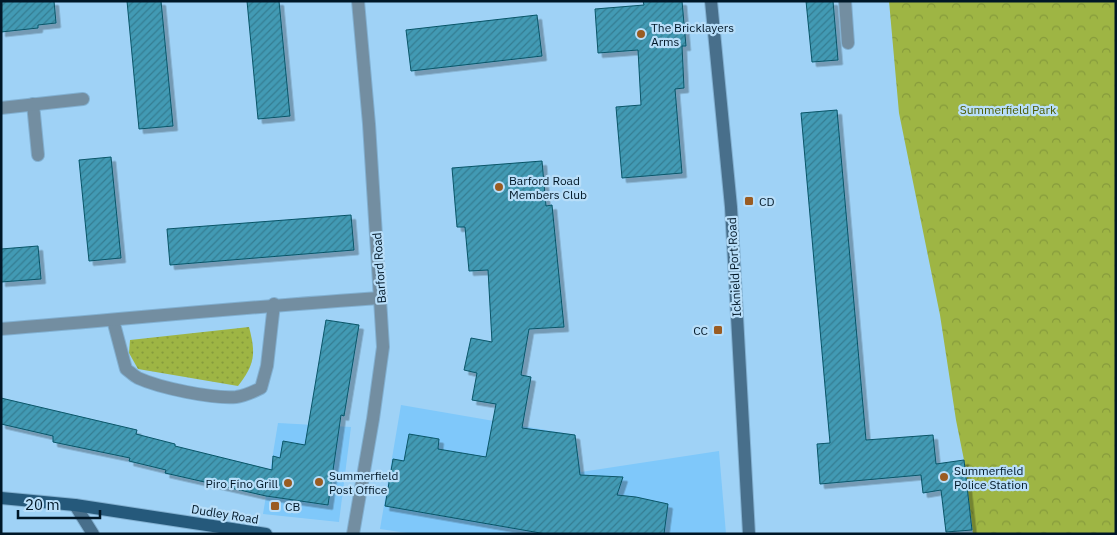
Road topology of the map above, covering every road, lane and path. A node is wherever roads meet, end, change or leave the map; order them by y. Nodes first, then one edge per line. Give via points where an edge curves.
1 (358, 1) edge
2 (711, 1) edge
3 (845, 1) edge
4 (848, 43) dead end
5 (83, 99) dead end
6 (33, 104) junction
7 (1, 108) edge
8 (38, 155) dead end
9 (381, 298) junction
10 (274, 304) junction
11 (113, 320) junction
12 (1, 329) edge
13 (1, 498) edge
14 (75, 505) junction
15 (93, 534) edge
16 (266, 534) edge
17 (353, 534) edge
18 (749, 534) edge

1 - 9 street, Barford Road
2 - 18 main road, Icknield Port Road via 731,207
3 - 4 street
5 - 6 street
6 - 7 street
6 - 8 street
9 - 10 street
9 - 17 street, Barford Road via 383,347 374,419
10 - 11 street
10 - 11 street via 267,366 261,388 238,397 214,397 137,378 126,369
11 - 12 street
13 - 14 main road, Dudley Road
14 - 15 main road
14 - 16 main road, Dudley Road

